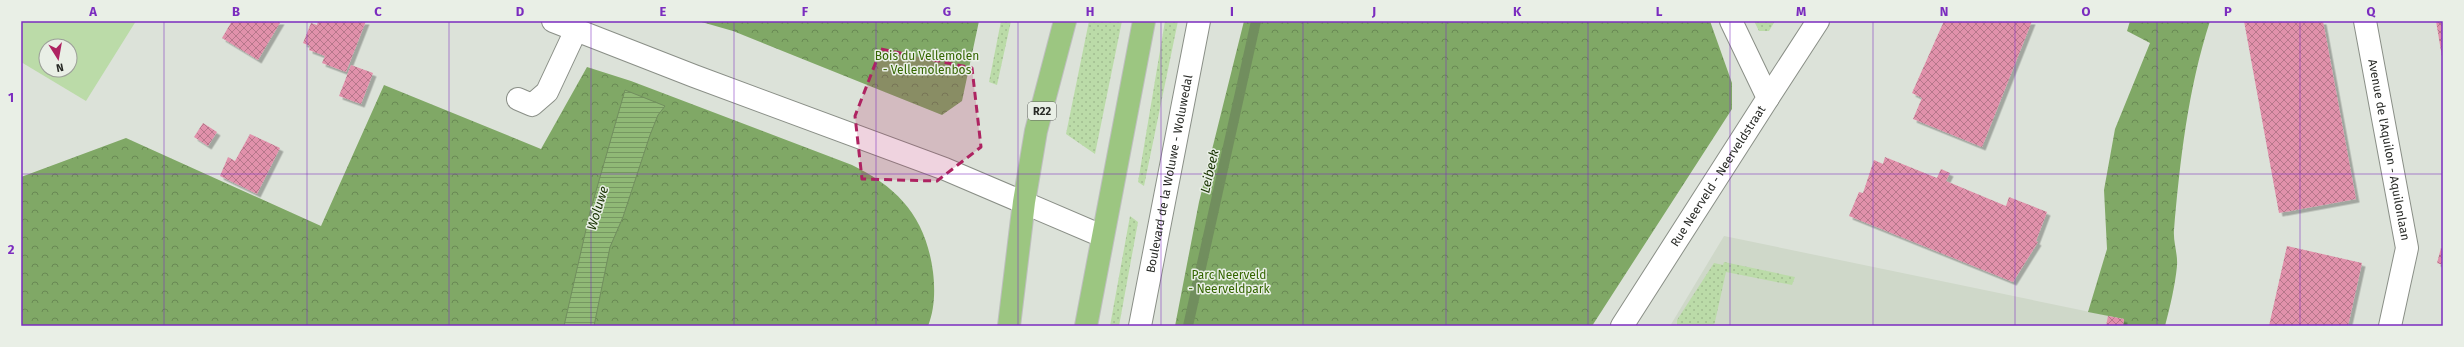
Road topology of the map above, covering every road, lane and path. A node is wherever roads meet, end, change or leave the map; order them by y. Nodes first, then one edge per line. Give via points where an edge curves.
1 (553, 21) edge
2 (1065, 21) edge
3 (1144, 21) edge
4 (1199, 21) edge
5 (1731, 21) edge
6 (1818, 21) edge
7 (2365, 21) edge
8 (576, 30) junction
9 (1768, 98) junction
10 (518, 99) dead end
11 (1024, 202) junction
12 (1102, 236) junction
13 (1009, 326) edge
14 (1086, 326) edge
15 (1140, 326) edge
16 (1622, 326) edge
17 (2390, 326) edge

1 - 8 street
2 - 11 highway, R22 via 1036,131
3 - 12 highway
4 - 15 street, Boulevard de la Woluwe - Woluwedal
5 - 9 street, Rue Neerveld - Neerveldstraat
6 - 9 street
7 - 17 street, Avenue de l'Aquilon - Aquilonlaan via 2407,248
8 - 10 street via 547,92 532,105
8 - 11 street via 900,152
9 - 16 street, Rue Neerveld - Neerveldstraat
11 - 12 street
11 - 13 highway, R22
12 - 14 highway

